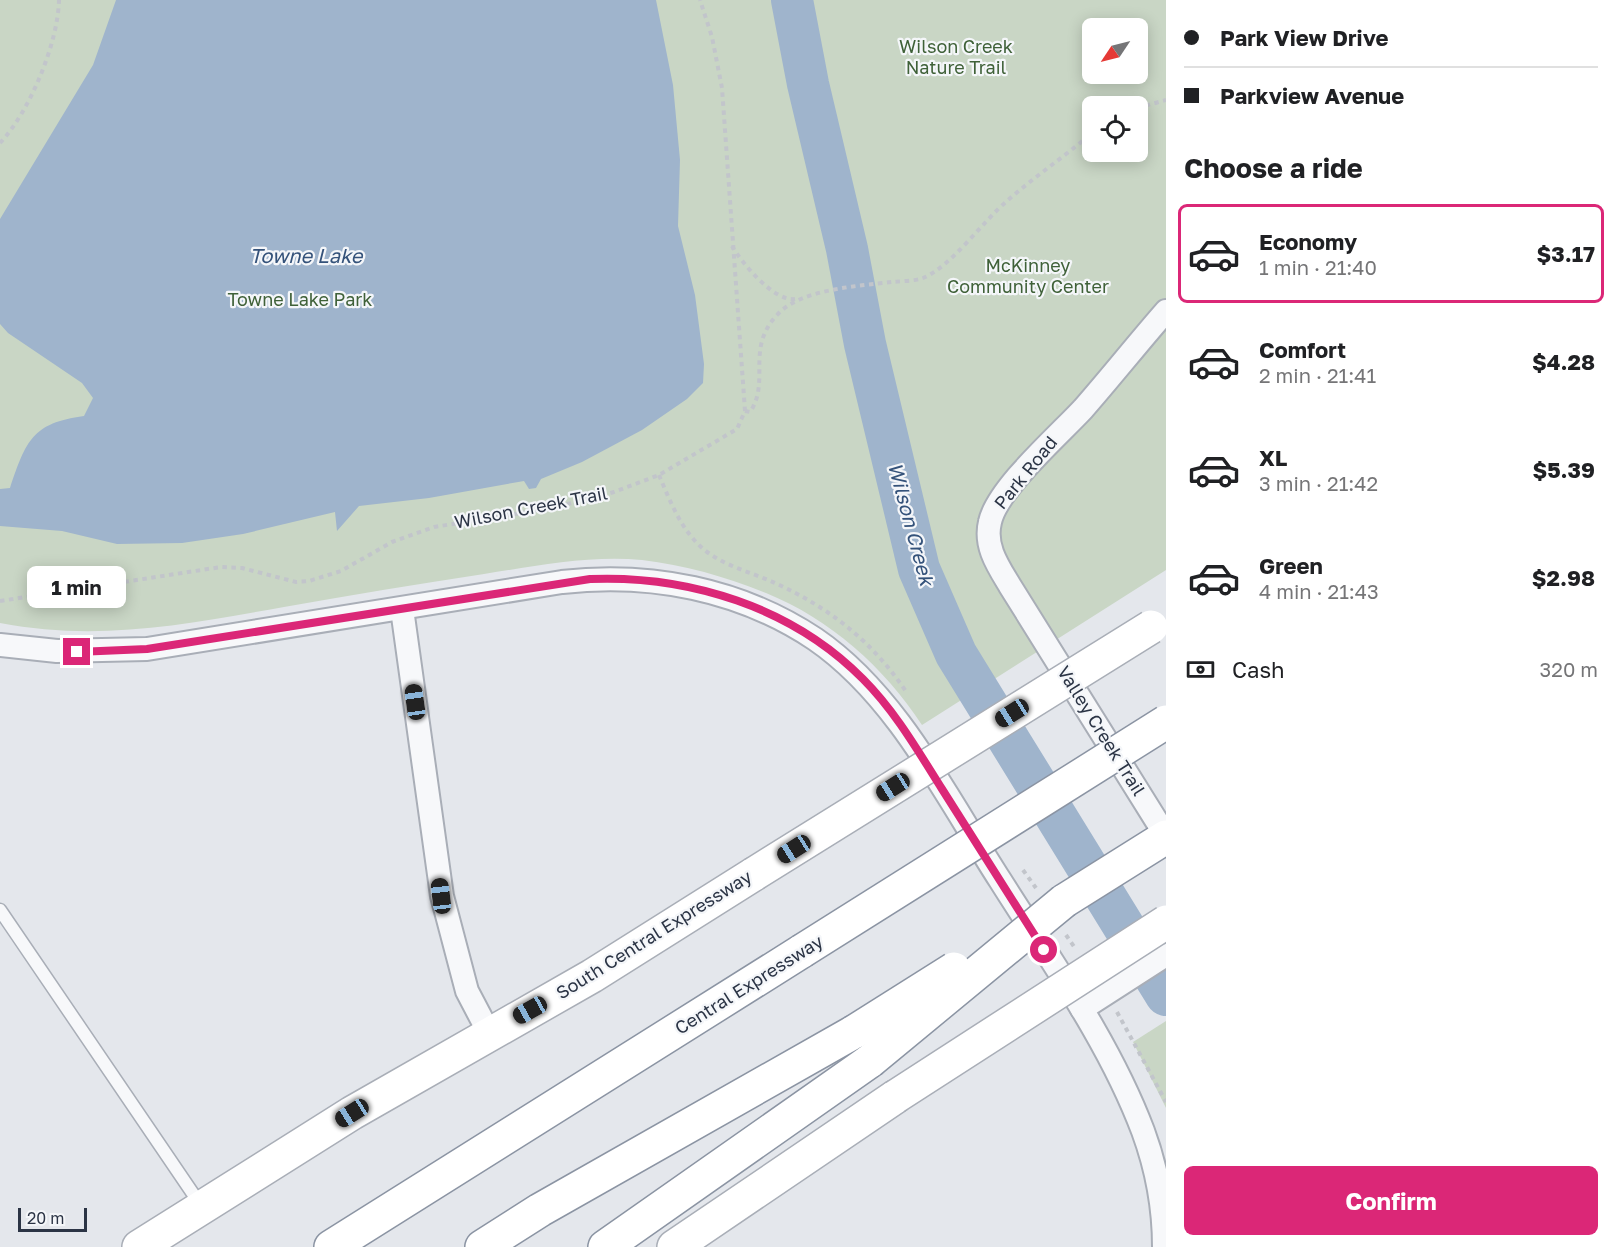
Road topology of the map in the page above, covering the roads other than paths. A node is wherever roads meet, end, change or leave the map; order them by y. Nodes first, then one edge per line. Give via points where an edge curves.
1 (1166, 310) edge
2 (402, 609) junction
3 (1159, 622) edge
4 (0, 645) edge
5 (1054, 657) joint
6 (1166, 722) edge
7 (1166, 837) edge
8 (1064, 901) junction
9 (1, 914) edge
10 (1166, 922) edge
11 (1166, 955) edge
12 (1082, 1009) junction
13 (489, 1032) junction
14 (202, 1207) junction
15 (139, 1247) edge
16 (331, 1247) edge
17 (482, 1247) edge
18 (605, 1247) edge
19 (674, 1247) edge
20 (1164, 1247) edge

1 - 5 street, Park Road via 1083,409 1034,457 999,502 990,521 988,539 993,558
2 - 4 street via 147,649 67,652
2 - 12 street via 620,577 684,584 718,593 814,639 863,679 906,732
2 - 13 street via 441,896 467,991
3 - 13 main road, South Central Expressway, bridge via 592,976
5 - 7 street, Valley Creek Trail
6 - 16 main road, Central Expressway, bridge
7 - 8 main road
8 - 17 main road, bridge via 854,1032 540,1210
8 - 18 main road, bridge via 870,1061
9 - 14 lane
10 - 19 main road, bridge via 895,1097
11 - 12 street
12 - 20 street via 1144,1132 1157,1177
13 - 14 main road, South Central Expressway
14 - 15 main road, South Central Expressway

